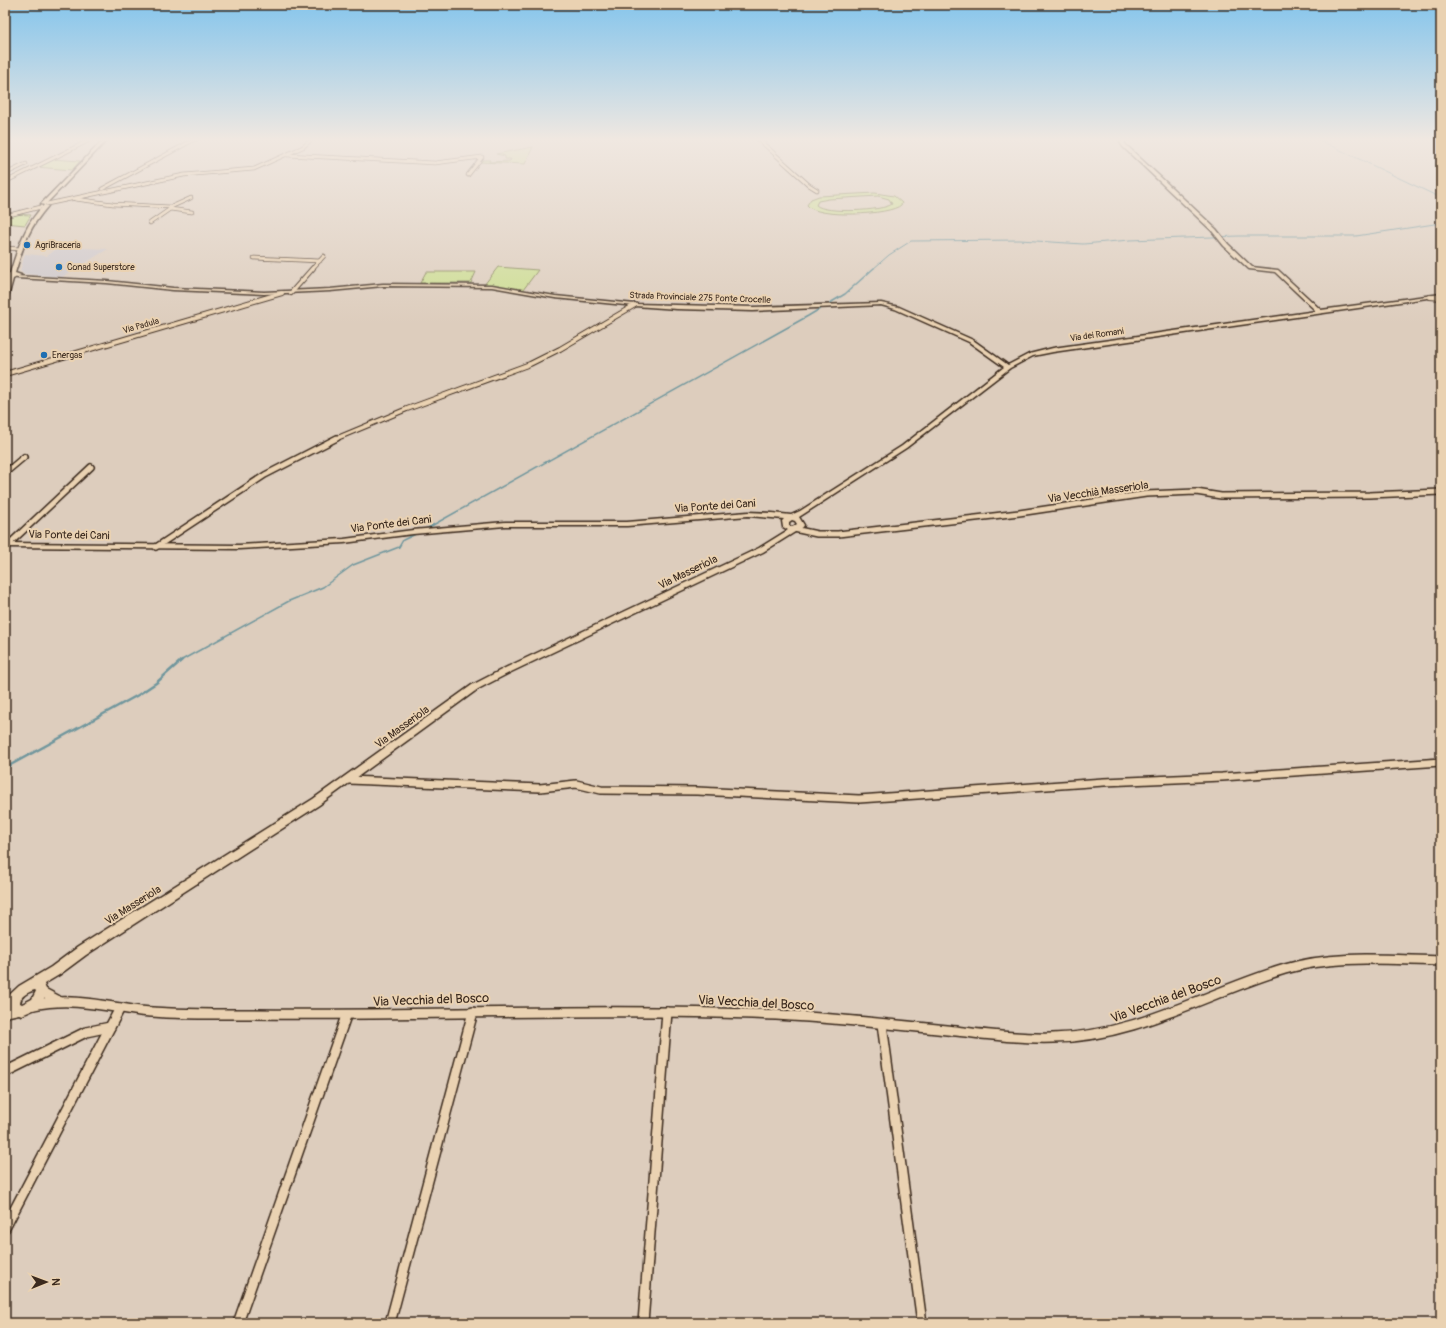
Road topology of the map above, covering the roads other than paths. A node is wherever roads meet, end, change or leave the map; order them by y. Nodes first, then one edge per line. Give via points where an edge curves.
1 (50, 200) edge
2 (66, 200) edge
3 (79, 200) edge
4 (186, 200) edge
5 (1182, 200) edge
6 (45, 205) junction
7 (170, 208) junction
8 (192, 212) dead end
9 (5, 216) edge
10 (150, 223) dead end
11 (5, 248) edge
12 (21, 249) junction
13 (324, 256) dead end
14 (254, 258) dead end
15 (320, 261) junction
16 (10, 276) edge
17 (353, 288) joint
18 (282, 293) junction
19 (291, 293) junction
20 (1441, 295) edge
21 (5, 297) edge
22 (1430, 297) junction
23 (1441, 298) edge
24 (635, 305) junction
25 (1321, 313) junction
26 (1008, 367) junction
27 (5, 374) edge
28 (24, 457) dead end
29 (91, 467) dead end
30 (5, 473) edge
31 (1441, 492) edge
32 (802, 513) junction
33 (779, 517) junction
34 (790, 518) junction
35 (801, 523) junction
36 (785, 525) junction
37 (794, 529) junction
38 (806, 531) junction
39 (783, 536) junction
40 (6, 545) edge
41 (156, 547) junction
42 (1441, 762) edge
43 (349, 780) junction
44 (1441, 961) edge
45 (55, 971) junction
46 (31, 985) junction
47 (42, 991) junction
48 (16, 997) junction
49 (57, 1000) junction
50 (31, 1006) junction
51 (5, 1007) edge
52 (120, 1008) junction
53 (18, 1009) junction
54 (5, 1012) edge
55 (472, 1012) junction
56 (667, 1012) junction
57 (346, 1016) junction
58 (882, 1024) junction
59 (110, 1027) junction
60 (5, 1072) edge
61 (5, 1228) edge
62 (238, 1323) edge
63 (390, 1323) edge
64 (643, 1323) edge
65 (922, 1323) edge

1 - 6 main road
2 - 6 street
3 - 7 street
4 - 7 street
5 - 25 main road via 1252,268 1272,269 1281,274
6 - 9 street
6 - 12 main road via 30,225
7 - 8 street
7 - 10 street
11 - 12 street
12 - 16 main road
13 - 15 street
14 - 15 street
15 - 19 street
16 - 18 main road, Via Padula via 173,289
16 - 21 main road
17 - 19 main road, Via Padula
17 - 24 main road, Strada Provinciale 275 Ponte Crocelle via 404,285 492,286 555,297
18 - 19 main road, Via Padula
18 - 27 street, Via Padula
20 - 22 main road, Via dei Romani
22 - 23 street
22 - 25 main road, Via dei Romani
24 - 26 main road, Strada Provinciale 275 Ponte Crocelle via 753,309 871,304 897,308 971,341
24 - 41 street via 530,364 334,440 252,483
25 - 26 main road, Via dei Romani via 1053,350 1031,355
26 - 32 main road, Via dei Romani via 904,447
28 - 30 street
29 - 40 street
31 - 38 street, Via Vecchià Masseriola via 1369,495 1221,496 1196,492 1146,494 1019,513 838,534 824,535
32 - 34 main road, Via dei Romani
32 - 35 main road
33 - 34 main road, Via Ponte dei Cani
33 - 36 main road
33 - 41 main road, Via Ponte dei Cani via 748,514 627,524 505,524 329,542 239,547
34 - 35 main road
34 - 36 main road via 785,521
35 - 37 main road, Via Masseriola via 800,527
35 - 38 street
36 - 37 main road
36 - 39 main road
37 - 38 street, Via Vecchià Masseriola
37 - 39 main road, Via Masseriola
39 - 43 main road, Via Masseriola via 761,550 514,666 475,687
40 - 41 main road, Via Ponte dei Cani
42 - 43 street via 859,799 697,791 602,790 576,784 540,788
43 - 45 main road, Via Masseriola via 82,951
44 - 58 street, Via Vecchia del Bosco via 1320,960 1284,970 1150,1021 1102,1035 1066,1038 1005,1037
45 - 46 main road
45 - 47 main road
46 - 47 main road via 38,986
46 - 48 main road
47 - 49 street
47 - 50 main road via 39,999
48 - 51 main road
48 - 53 main road via 14,1004
49 - 50 street
49 - 52 street, Via Vecchia del Bosco
50 - 53 main road
52 - 57 street, Via Vecchia del Bosco via 156,1012
52 - 59 street
53 - 54 main road
55 - 56 street, Via Vecchia del Bosco
55 - 57 street, Via Vecchia del Bosco
55 - 63 street
56 - 58 street, Via Vecchia del Bosco via 777,1015
56 - 64 street
57 - 62 street
58 - 65 street
59 - 60 street via 86,1032
59 - 61 street

